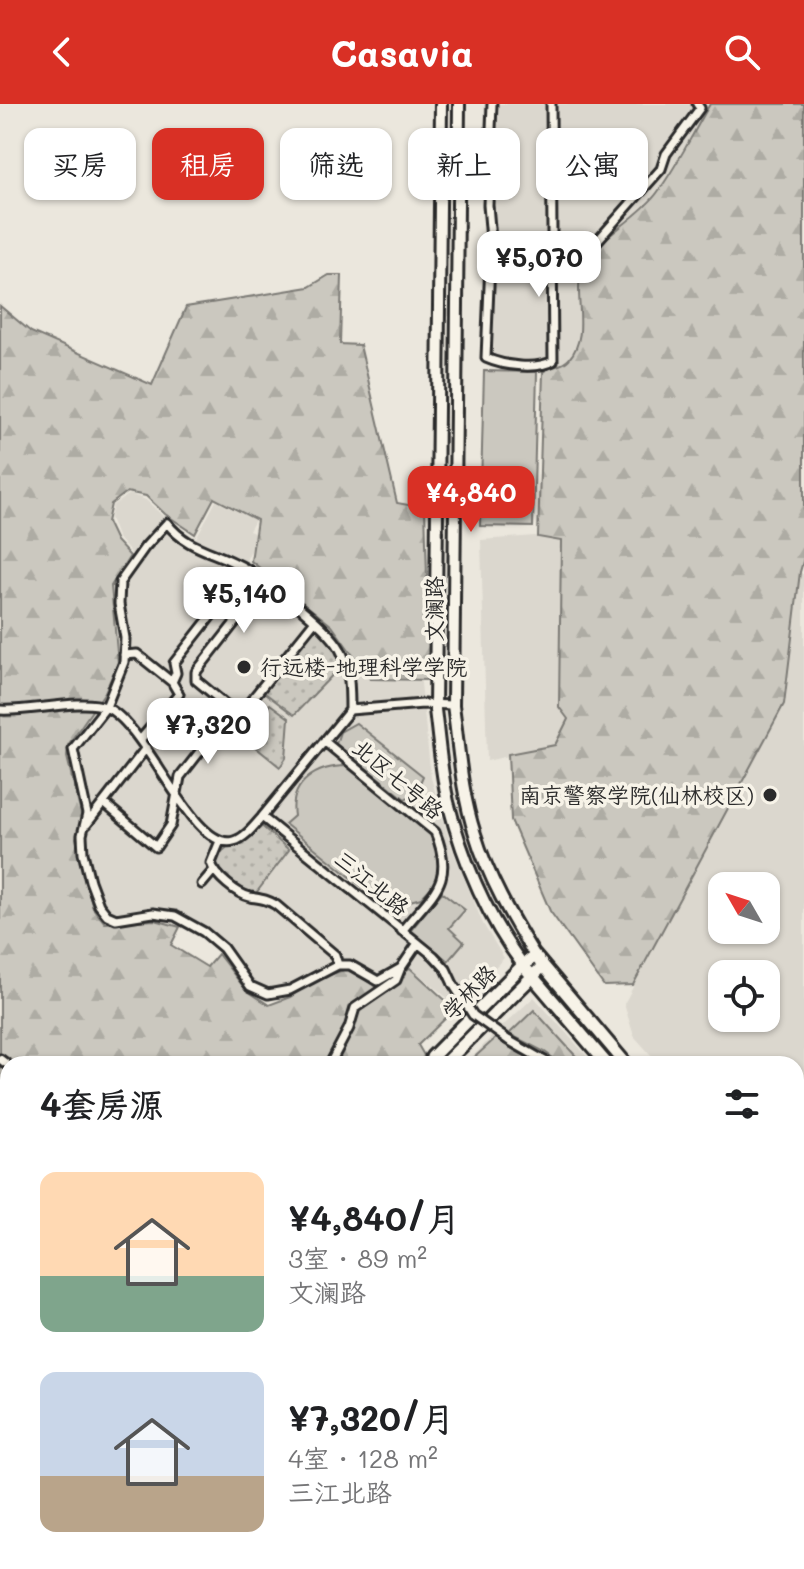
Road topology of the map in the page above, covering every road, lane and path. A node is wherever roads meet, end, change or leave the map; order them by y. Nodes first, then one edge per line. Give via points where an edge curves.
1 (441, 104) edge
2 (459, 104) edge
3 (492, 104) edge
4 (551, 104) edge
5 (697, 104) edge
6 (491, 239) junction
7 (554, 246) junction
8 (247, 570) junction
9 (266, 583) junction
10 (314, 622) junction
11 (124, 655) junction
12 (172, 682) junction
13 (453, 705) junction
14 (435, 706) junction
15 (106, 707) junction
16 (0, 710) edge
17 (350, 710) junction
18 (219, 727) dead end
19 (140, 740) junction
20 (324, 741) junction
21 (146, 748) junction
22 (175, 793) junction
23 (104, 803) junction
24 (262, 817) junction
25 (83, 829) junction
26 (220, 841) junction
27 (213, 871) junction
28 (202, 884) dead end
29 (402, 931) junction
30 (418, 943) junction
31 (535, 956) junction
32 (338, 965) junction
33 (523, 965) junction
34 (542, 967) junction
35 (401, 968) junction
36 (531, 975) junction
37 (473, 1015) junction
38 (484, 1024) junction
39 (334, 1056) edge
40 (433, 1056) edge
41 (452, 1056) edge
42 (536, 1056) edge
43 (600, 1056) edge
44 (619, 1056) edge

1 - 14 main road, 文澜路
2 - 13 main road, 文澜路
3 - 6 street
4 - 7 street
5 - 7 street via 700,108 661,169 593,246
6 - 7 street
6 - 7 street via 486,358 509,363 543,366 553,361
8 - 9 street
8 - 11 street via 198,548 167,523 120,582
8 - 12 street via 174,663
9 - 10 street
9 - 10 street via 196,672 196,680 225,704 237,711 245,708
10 - 17 street via 341,650
11 - 12 street via 137,654
11 - 15 street
12 - 19 street via 179,694
13 - 14 street
13 - 31 main road, 文澜路 via 475,834 504,905
14 - 17 street
14 - 33 main road, 文澜路 via 447,800 459,839 487,911
15 - 16 street
15 - 19 street
15 - 25 street via 73,749 87,814
17 - 20 street
18 - 22 street via 180,777
19 - 21 street
20 - 24 street
20 - 29 street, 北区七号路 via 439,840 442,882
21 - 22 street
21 - 23 street
22 - 23 street via 171,825 156,847
22 - 26 street
23 - 25 street
24 - 26 street via 244,836
24 - 29 street, 三江北路
25 - 32 street via 90,881 107,915 175,916 204,932 223,948 250,986 268,994 290,990
26 - 27 street
27 - 28 street
27 - 32 street via 248,897 276,905 335,955
29 - 30 street, 三江北路
30 - 35 street
30 - 37 street, 三江北路, bridge via 446,969
31 - 33 main road, 学林路
31 - 34 main road, 文澜路
32 - 35 street via 350,965 378,981
33 - 36 main road, 文澜路
33 - 37 main road, 学林路
34 - 36 main road, 学林路
34 - 44 main road, 文澜路
35 - 39 street via 396,980 355,1008
36 - 38 main road, 学林路
36 - 43 main road, 文澜路
37 - 38 street, 三江北路, bridge
37 - 40 main road, 学林路
38 - 41 main road, 学林路
38 - 42 street, 三江北路, bridge

